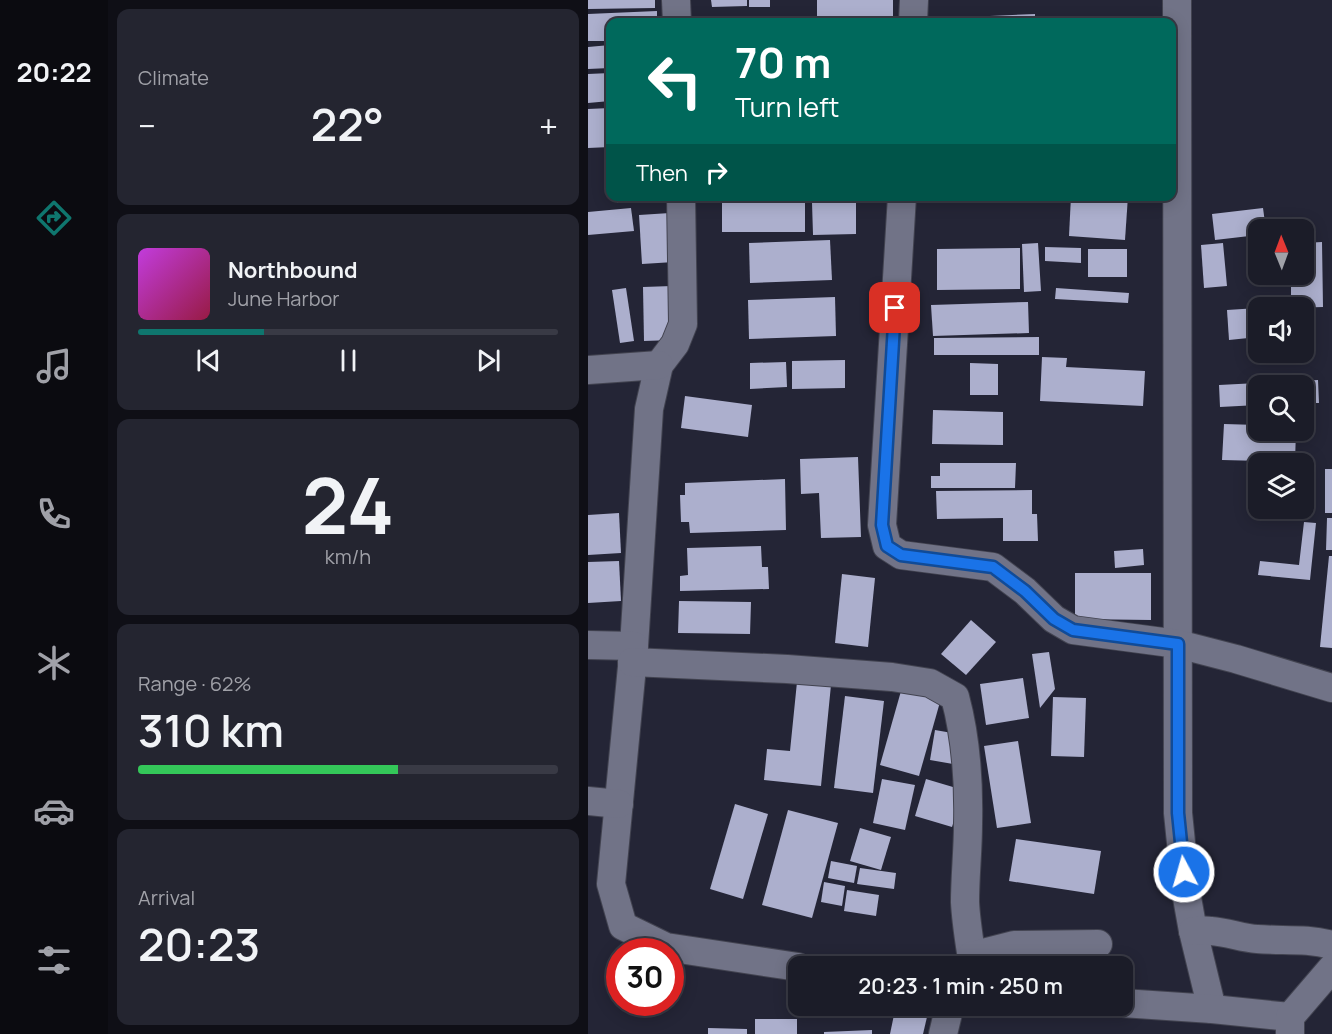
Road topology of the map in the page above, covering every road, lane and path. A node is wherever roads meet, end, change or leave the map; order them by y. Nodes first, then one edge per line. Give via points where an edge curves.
1 (676, 0) edge
2 (914, 0) edge
3 (1177, 0) edge
4 (677, 18) edge
5 (913, 18) edge
6 (681, 201) edge
7 (902, 201) edge
8 (659, 365) junction
9 (588, 370) edge
10 (1178, 644) junction
11 (588, 645) edge
12 (633, 654) junction
13 (1332, 688) edge
14 (588, 801) edge
15 (619, 804) junction
16 (1193, 931) junction
17 (1098, 944) dead end
18 (1332, 945) edge
19 (971, 956) edge
20 (985, 956) edge
21 (788, 965) edge
22 (1332, 968) edge
23 (1133, 1004) edge
24 (1212, 1009) junction
25 (947, 1016) edge
26 (1290, 1026) edge
27 (943, 1034) edge

1 - 4 street
2 - 5 street
3 - 10 street
6 - 8 street via 683,324 675,344
7 - 10 street via 882,525 887,546 901,555 993,567 1054,619 1073,630
8 - 9 street
8 - 12 street via 649,410
10 - 13 street
10 - 16 street via 1178,813
11 - 12 street
12 - 15 street
12 - 19 street via 892,677 930,683 955,697 967,781 965,904
14 - 15 street
15 - 21 street via 611,885 623,927 666,947
16 - 18 street
16 - 24 street
17 - 20 street via 1014,945
22 - 26 street
23 - 24 street
24 - 26 street
25 - 27 street

